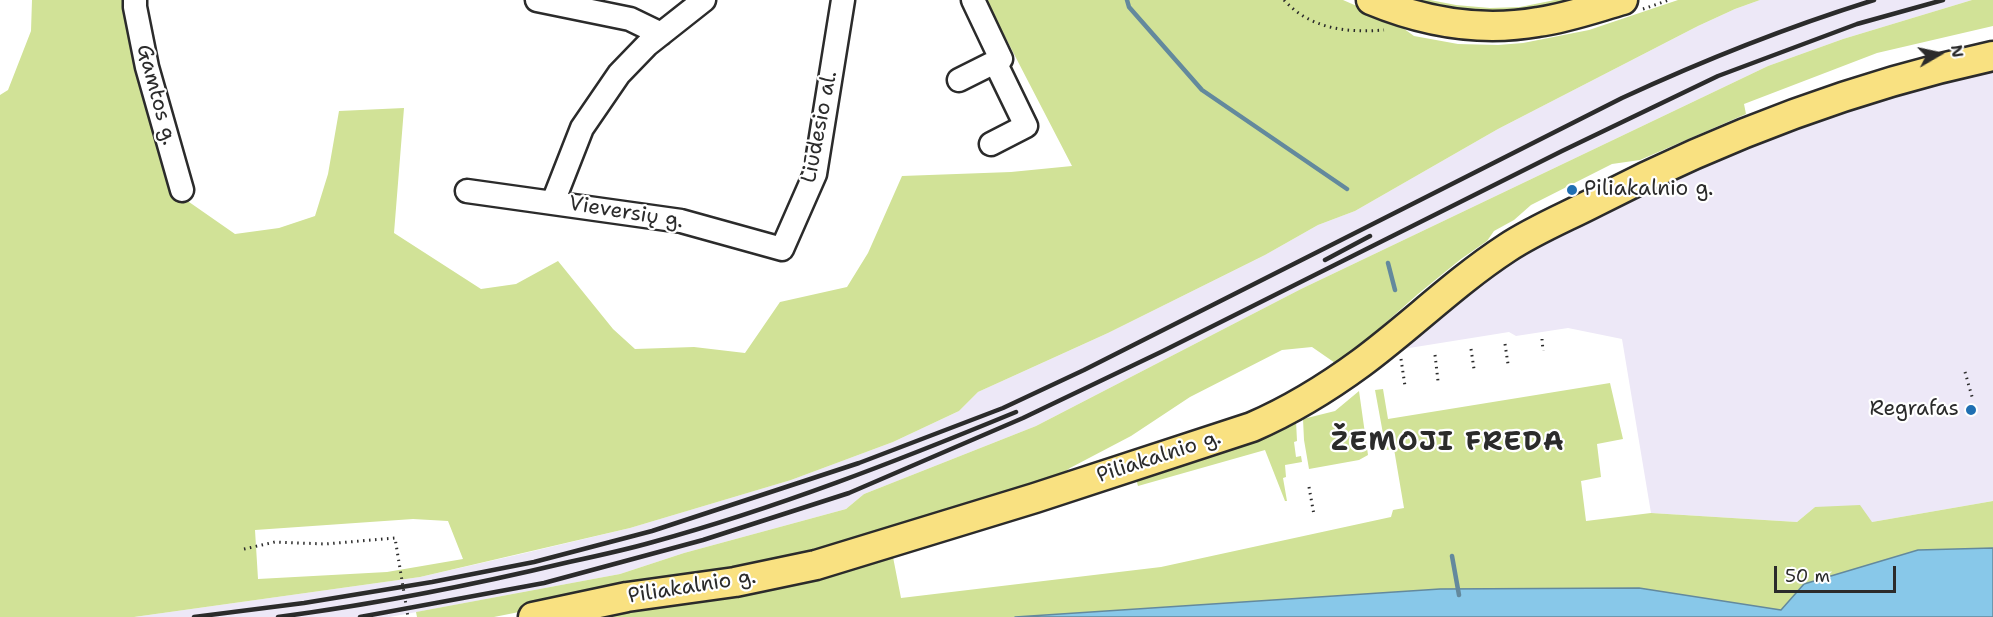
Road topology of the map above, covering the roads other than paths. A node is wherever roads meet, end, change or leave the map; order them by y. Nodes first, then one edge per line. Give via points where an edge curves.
1 (135, 0) edge
2 (537, 0) edge
3 (704, 0) edge
4 (843, 0) edge
5 (973, 0) edge
6 (1371, 0) edge
7 (1623, 0) edge
8 (661, 34) junction
9 (1993, 56) edge
10 (995, 62) junction
11 (959, 80) dead end
12 (991, 144) dead end
13 (182, 190) dead end
14 (467, 191) dead end
15 (553, 202) junction
16 (782, 249) joint
17 (533, 617) edge

1 - 13 street, Gamtos g. via 147,67
2 - 8 street via 630,19
3 - 8 street
4 - 16 street, Liūdesio al. via 814,174
5 - 10 street via 1001,58
6 - 7 main road via 1432,20 1501,26 1576,14
8 - 15 street via 619,74 582,128
9 - 17 main road, Piliakalnio g. via 1912,75 1806,109 1632,183 1509,246 1362,362 1310,398 1252,427 816,565
10 - 11 street
10 - 12 street via 1026,126
14 - 15 street, Vieversių g.
15 - 16 street, Vieversių g. via 681,220

